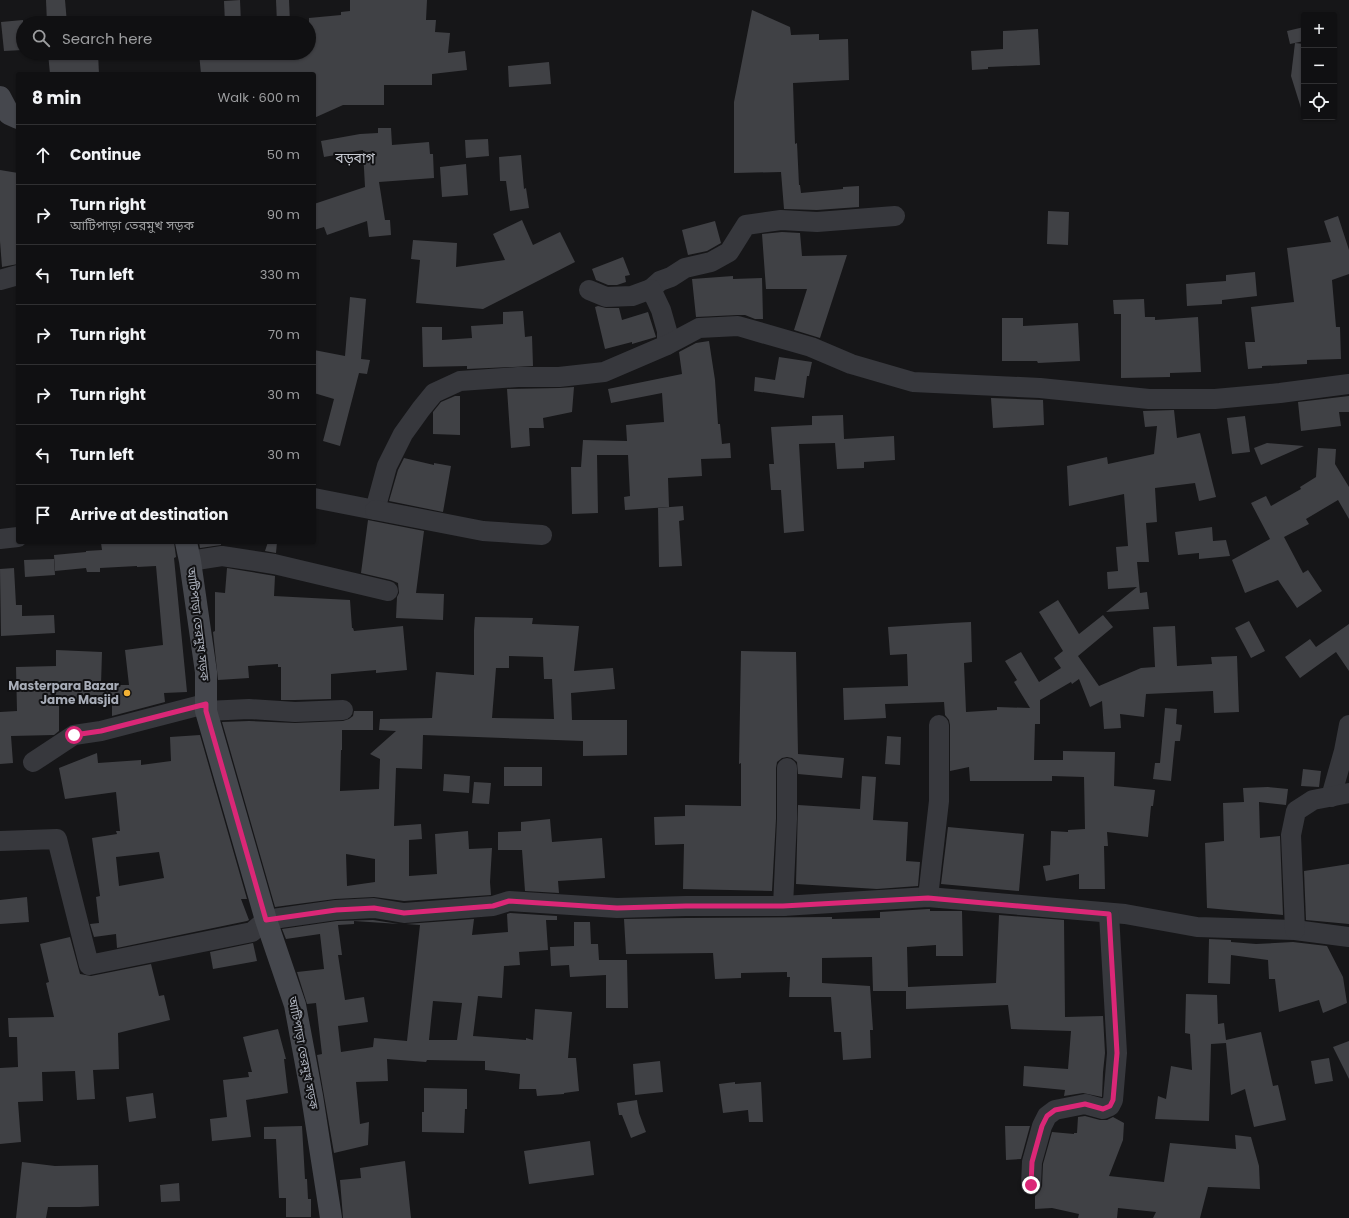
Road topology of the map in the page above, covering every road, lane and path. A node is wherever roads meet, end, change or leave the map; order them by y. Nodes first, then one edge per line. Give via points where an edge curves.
1 (0, 97) edge
2 (16, 117) edge
3 (895, 216) dead end
4 (16, 276) edge
5 (0, 280) edge
6 (651, 289) junction
7 (589, 290) dead end
8 (667, 345) junction
9 (1349, 384) edge
10 (316, 498) edge
11 (375, 510) junction
12 (542, 534) dead end
13 (16, 537) edge
14 (0, 539) edge
15 (188, 551) edge
16 (388, 591) dead end
17 (206, 708) junction
18 (343, 710) dead end
19 (939, 725) dead end
20 (1349, 725) edge
21 (33, 762) dead end
22 (787, 768) dead end
23 (1340, 795) edge
24 (0, 841) edge
25 (928, 898) junction
26 (783, 906) junction
27 (1109, 914) junction
28 (266, 920) junction
29 (1295, 930) junction
30 (1349, 937) edge
31 (1031, 1185) dead end
32 (331, 1218) edge

1 - 2 main road via 9,114
3 - 6 street via 823,221 781,220 746,224 729,252 711,262 686,268 660,281
4 - 5 street
6 - 7 street via 632,296 606,297
6 - 8 street via 667,331
8 - 9 street via 699,328 738,326 811,347 851,364 912,382 1040,388 1149,399 1215,399
8 - 11 street via 604,372 559,377 460,381 434,393 404,434 387,466
10 - 11 street
11 - 12 street via 483,531
13 - 14 street
15 - 16 street via 274,564
15 - 17 main road, আটিপাড়া তেরমুখ সড়ক via 206,672
17 - 18 street via 295,712
17 - 21 street via 74,735
17 - 28 main road, আটিপাড়া তেরমুখ সড়ক
19 - 25 street via 939,801
20 - 23 street
22 - 26 street
23 - 29 street via 1313,800 1296,811 1291,835
24 - 28 street via 57,839 89,965 252,932
25 - 26 street
25 - 27 street
26 - 28 street via 617,908 509,901 493,906 404,913 374,908 336,910
27 - 29 street via 1125,914 1197,927
27 - 31 street via 1117,1053 1113,1100 1110,1106 1103,1109 1085,1104 1055,1110 1047,1116 1032,1162
28 - 32 main road, আটিপাড়া তেরমুখ সড়ক via 295,1005
29 - 30 street

